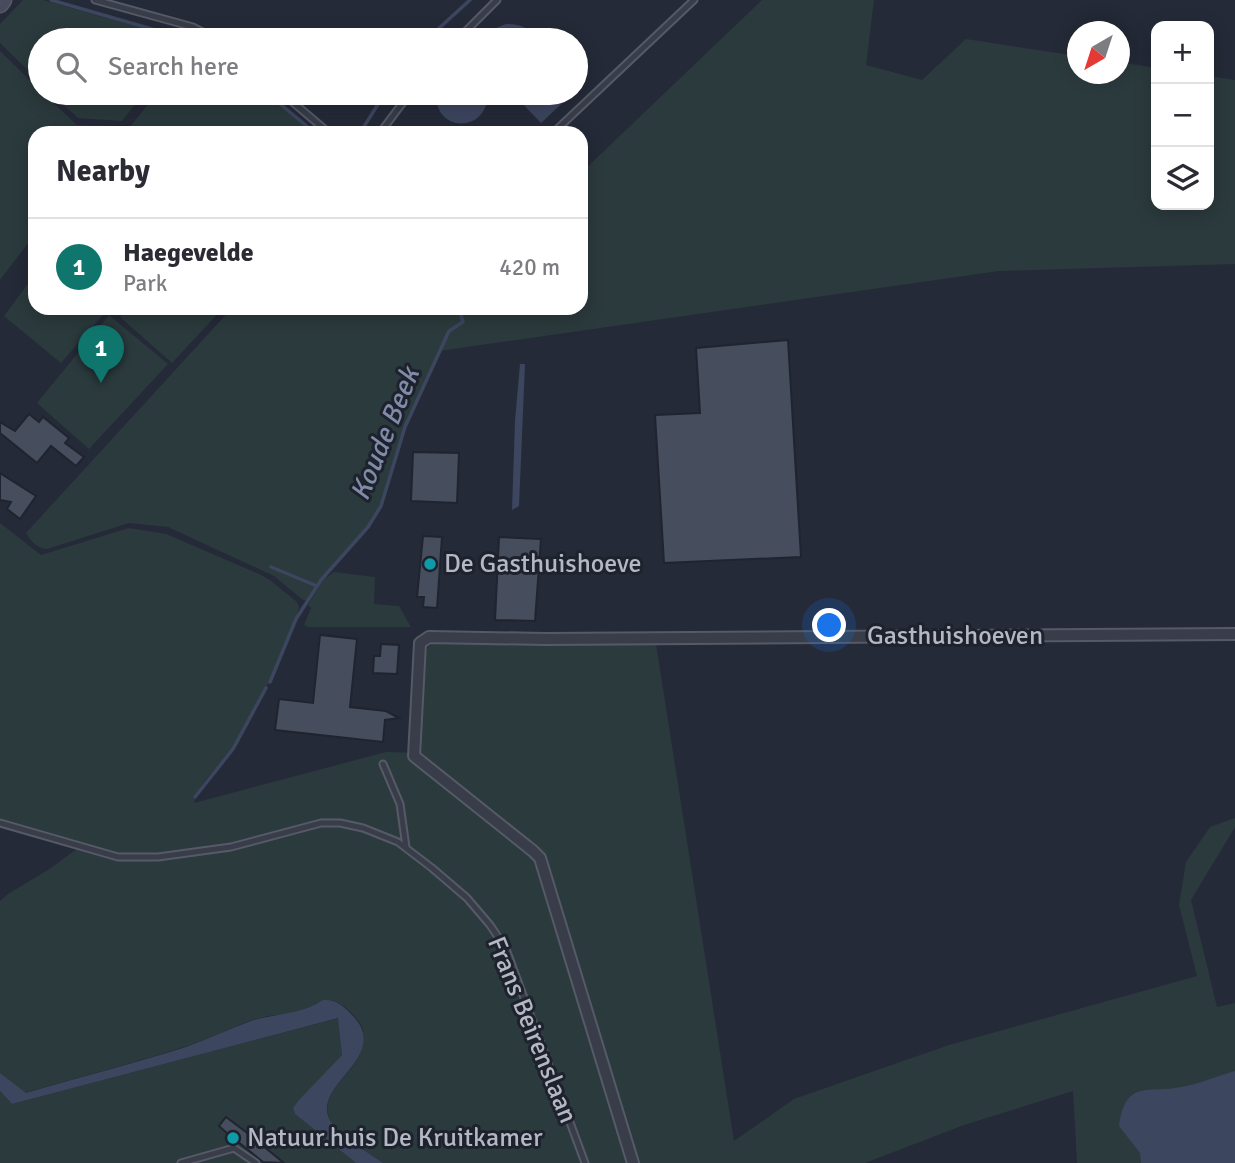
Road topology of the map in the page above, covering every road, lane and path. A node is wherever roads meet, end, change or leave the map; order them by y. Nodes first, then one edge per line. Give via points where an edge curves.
1 (4, 0) edge
2 (95, 0) edge
3 (497, 0) edge
4 (694, 0) edge
5 (0, 4) edge
6 (195, 28) edge
7 (469, 28) edge
8 (588, 100) edge
9 (296, 105) edge
10 (401, 105) edge
11 (583, 105) edge
12 (321, 126) edge
13 (385, 126) edge
14 (560, 126) edge
15 (1235, 634) edge
16 (383, 764) dead end
17 (0, 823) edge
18 (406, 847) junction
19 (181, 1163) edge
20 (256, 1163) edge
21 (585, 1163) edge
22 (633, 1163) edge

1 - 5 street
2 - 6 lane
3 - 7 lane
4 - 8 lane
9 - 12 lane
10 - 13 lane
11 - 14 lane
15 - 22 street, Gasthuishoeven via 424,639 418,649 414,756 540,858
16 - 18 lane via 400,804
17 - 18 lane, Frans Beirenslaan via 118,857 232,847 330,822 363,828
18 - 21 lane, Frans Beirenslaan via 467,898 506,949
19 - 20 lane via 234,1148

